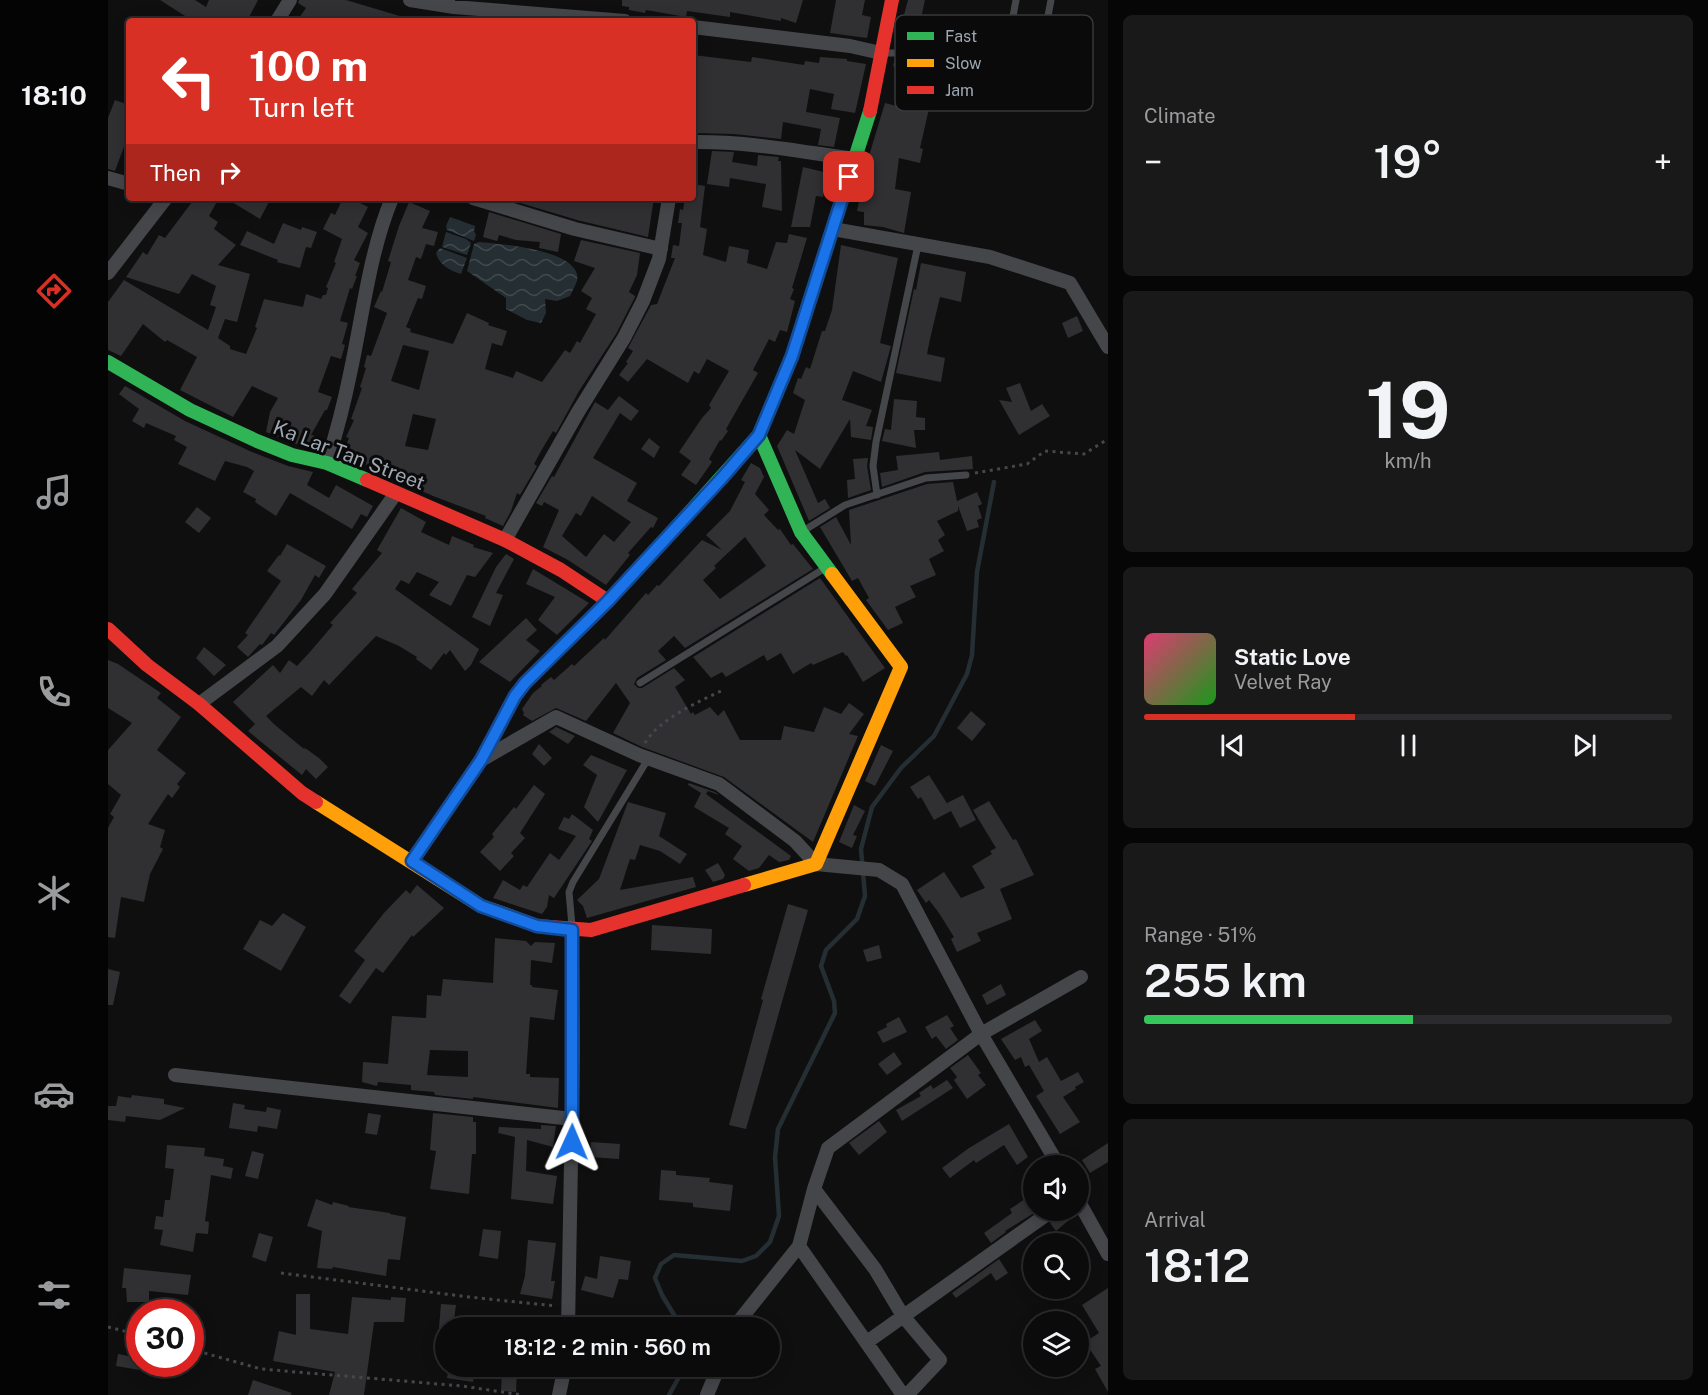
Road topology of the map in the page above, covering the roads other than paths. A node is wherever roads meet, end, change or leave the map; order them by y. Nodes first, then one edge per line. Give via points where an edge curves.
1 (290, 0) edge
2 (410, 0) edge
3 (892, 0) edge
4 (1016, 0) edge
5 (1051, 0) edge
6 (454, 7) junction
7 (1013, 15) edge
8 (1048, 15) edge
9 (279, 18) edge
10 (452, 18) edge
11 (588, 18) edge
12 (696, 27) edge
13 (881, 53) junction
14 (895, 53) edge
15 (696, 142) edge
16 (855, 159) junction
17 (108, 178) edge
18 (126, 183) edge
19 (163, 201) edge
20 (391, 201) edge
21 (483, 201) edge
22 (669, 201) edge
23 (832, 229) junction
24 (918, 244) junction
25 (661, 249) junction
26 (108, 273) edge
27 (1108, 347) edge
28 (108, 362) edge
29 (759, 435) junction
30 (327, 464) junction
31 (966, 475) road end
32 (396, 493) junction
33 (877, 495) junction
34 (801, 532) junction
35 (505, 540) junction
36 (827, 567) junction
37 (608, 601) junction
38 (108, 629) edge
39 (640, 683) dead end
40 (199, 704) junction
41 (643, 757) junction
42 (481, 760) junction
43 (412, 861) junction
44 (816, 864) junction
45 (572, 930) junction
46 (1081, 977) dead end
47 (981, 1034) junction
48 (175, 1075) dead end
49 (572, 1119) junction
50 (1052, 1155) edge
51 (814, 1189) junction
52 (1089, 1220) edge
53 (1037, 1221) edge
54 (799, 1246) junction
55 (1108, 1254) edge
56 (903, 1316) junction
57 (569, 1317) edge
58 (742, 1317) edge
59 (867, 1342) junction
60 (563, 1377) edge
61 (714, 1377) edge
62 (560, 1395) edge
63 (707, 1395) edge
64 (905, 1395) edge

1 - 9 street
2 - 6 street
3 - 13 street
4 - 7 lane
5 - 8 lane
6 - 10 street
6 - 11 street
12 - 13 street
13 - 14 lane
13 - 16 street via 874,97
15 - 16 street
16 - 23 street
17 - 18 street
19 - 26 street
20 - 30 street via 380,229
21 - 25 street via 575,229
22 - 25 street
23 - 24 street
23 - 29 street via 792,356
24 - 27 street via 990,257 1070,284
24 - 33 lane via 876,442 873,466
25 - 35 street via 643,301 624,338
28 - 30 street, Ka Lar Tan Street via 223,426 292,455
29 - 34 street
29 - 37 street
30 - 32 street, Ka Lar Tan Street
31 - 33 lane via 926,478
32 - 35 street, Ka Lar Tan Street
32 - 40 street via 325,594 277,646
33 - 34 lane via 845,505
34 - 36 street
35 - 37 street, Ka Lar Tan Street
36 - 39 lane
36 - 44 street via 901,667
37 - 42 street via 525,683
38 - 40 street
40 - 43 street via 302,793
41 - 42 street via 556,717
41 - 44 street via 719,784 795,841
41 - 45 lane via 573,882 569,892
42 - 43 street
43 - 45 street via 481,906 537,926
44 - 45 street via 591,930
44 - 47 street via 879,870 902,884
45 - 49 street
46 - 47 street
47 - 50 street
47 - 51 street via 828,1148
48 - 49 street
49 - 57 street
51 - 54 street
51 - 56 street via 875,1269
52 - 55 street
53 - 56 street
54 - 58 street
54 - 59 street
56 - 59 street
56 - 64 street via 940,1360
59 - 64 street
60 - 62 street
61 - 63 street

